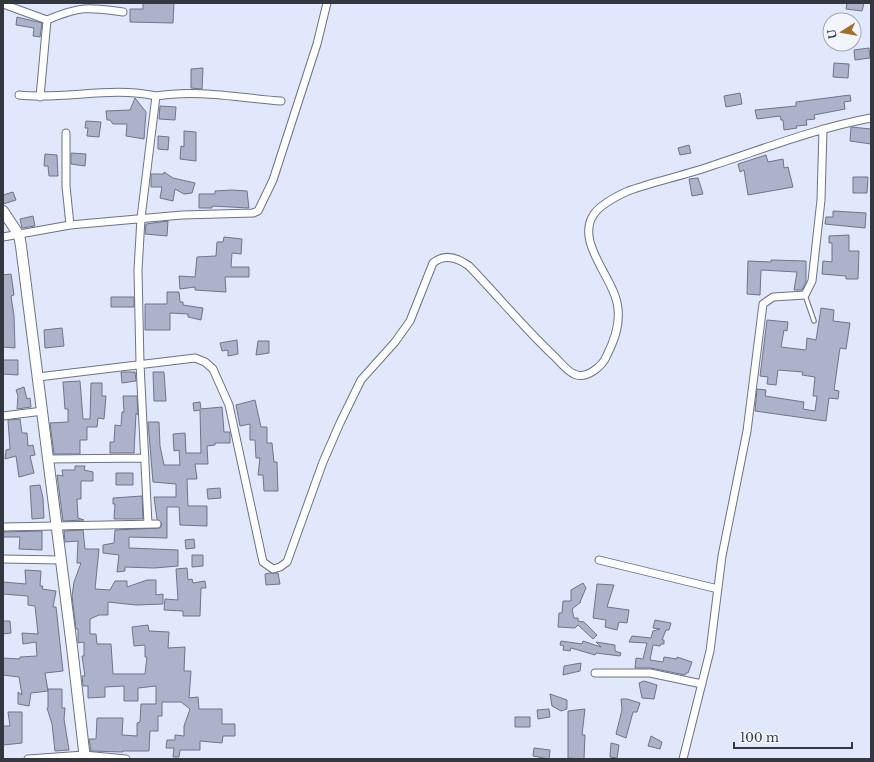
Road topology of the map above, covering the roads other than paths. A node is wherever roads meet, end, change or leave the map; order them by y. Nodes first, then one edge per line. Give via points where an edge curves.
1 (326, 3) edge
2 (3, 4) edge
3 (70, 6) edge
4 (123, 12) dead end
5 (47, 20) junction
6 (19, 95) dead end
7 (156, 96) junction
8 (40, 97) junction
9 (281, 102) dead end
10 (871, 118) edge
11 (823, 130) junction
12 (66, 133) dead end
13 (3, 211) edge
14 (141, 218) junction
15 (70, 225) junction
16 (19, 235) junction
17 (3, 237) edge
18 (805, 296) junction
19 (814, 321) dead end
20 (140, 364) junction
21 (38, 376) junction
22 (43, 411) junction
23 (3, 416) edge
24 (49, 458) junction
25 (145, 458) junction
26 (148, 524) junction
27 (158, 524) dead end
28 (57, 526) junction
29 (3, 527) edge
30 (3, 559) edge
31 (62, 560) junction
32 (599, 560) dead end
33 (718, 589) junction
34 (595, 673) dead end
35 (702, 684) junction
36 (84, 757) edge
37 (28, 759) edge
38 (126, 759) edge
39 (683, 759) edge

1 - 14 street via 317,44 274,180 261,209 253,213
2 - 5 street
3 - 4 street
3 - 5 street
5 - 8 street
6 - 8 street
7 - 8 street via 131,91
7 - 9 street via 200,94
7 - 14 street
10 - 11 street
11 - 18 street via 821,200 812,281
11 - 20 street via 628,191 599,209 589,223 588,236 616,301 618,322 605,362 584,375 575,375 571,372 469,266 453,258 436,260 410,321 395,342 360,380 323,462 287,562 280,568 273,569 262,562 229,405 216,373 210,365 199,358
12 - 15 street via 66,186
13 - 16 main road
14 - 15 street
14 - 20 street via 138,270
15 - 16 street
16 - 17 street
16 - 21 main road
18 - 19 lane
18 - 33 street via 773,297 763,304 747,431 722,556
20 - 21 street
20 - 25 street
21 - 22 main road
22 - 23 street
22 - 24 main road
24 - 25 street
24 - 28 main road
25 - 26 street
26 - 27 street
26 - 28 street
28 - 29 street
28 - 31 main road
30 - 31 street
31 - 36 main road
32 - 33 street
33 - 35 street via 710,651
34 - 35 street via 650,673
35 - 39 street
36 - 37 street
36 - 38 street

